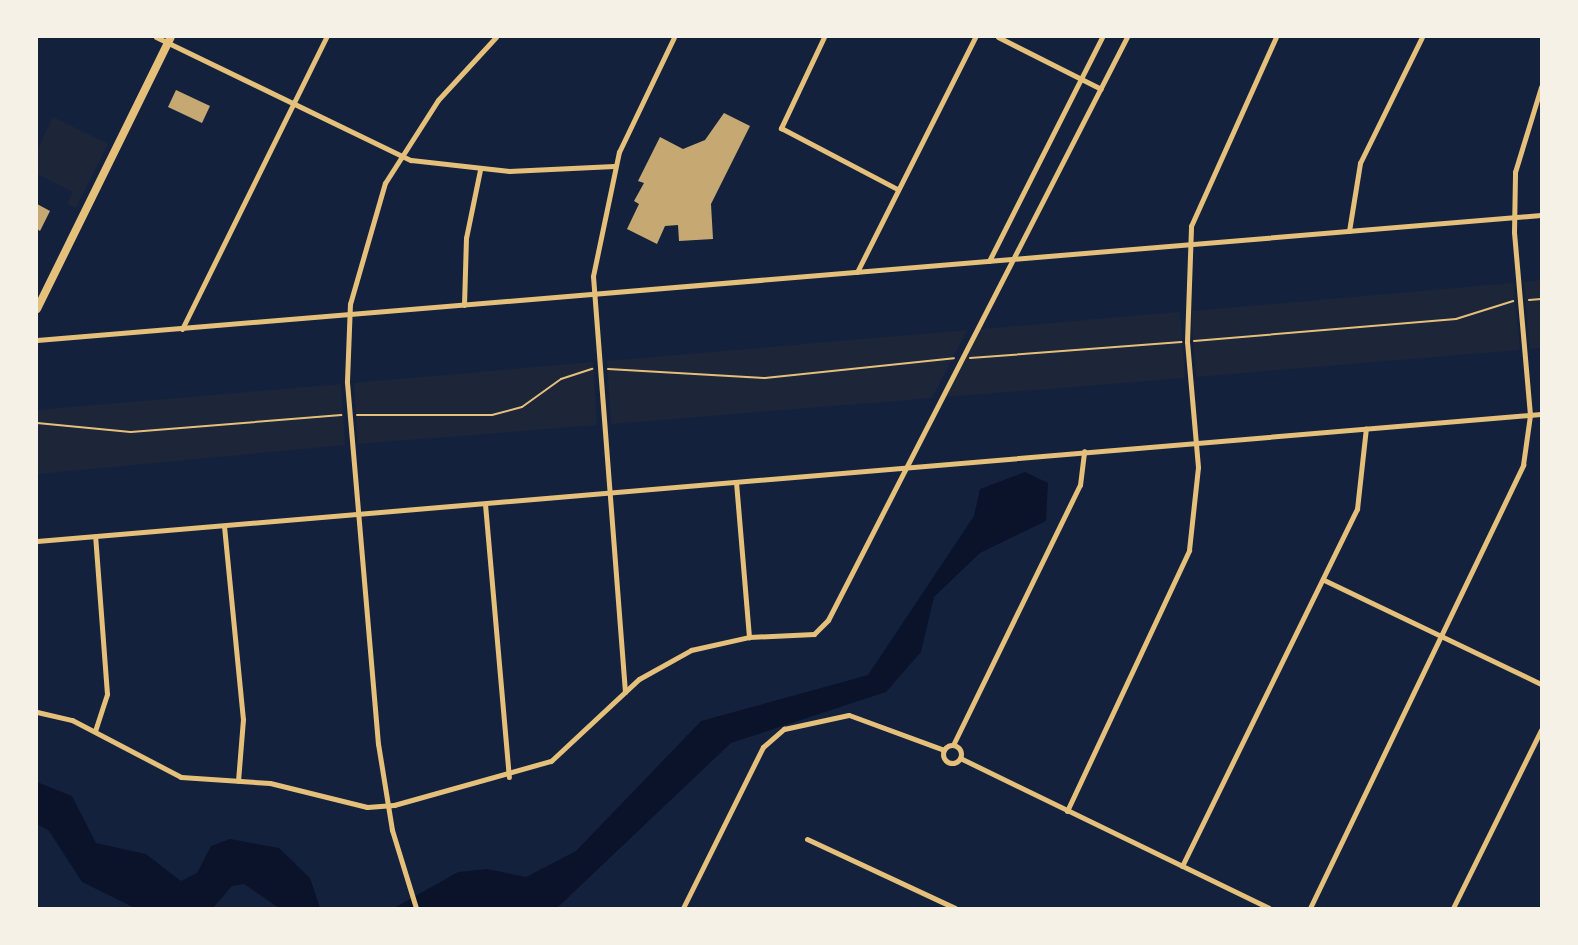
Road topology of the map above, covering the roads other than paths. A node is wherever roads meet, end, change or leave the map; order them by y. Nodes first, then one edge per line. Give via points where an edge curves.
1 (156, 37) edge
2 (326, 37) edge
3 (496, 37) edge
4 (674, 37) edge
5 (824, 37) edge
6 (975, 37) edge
7 (998, 37) edge
8 (1102, 37) edge
9 (1127, 37) edge
10 (1276, 37) edge
11 (1422, 37) edge
12 (169, 40) edge
13 (1081, 78) junction
14 (1541, 87) edge
15 (1101, 89) junction
16 (293, 104) junction
17 (400, 156) junction
18 (614, 166) junction
19 (480, 170) junction
20 (897, 188) junction
21 (1541, 215) edge
22 (1514, 217) junction
23 (1349, 231) junction
24 (1189, 244) junction
25 (1013, 259) junction
26 (989, 261) junction
27 (856, 272) junction
28 (594, 294) junction
29 (464, 305) junction
30 (37, 309) edge
31 (349, 314) junction
32 (182, 329) junction
33 (37, 340) edge
34 (1541, 414) edge
35 (1530, 415) junction
36 (1366, 428) junction
37 (1196, 442) junction
38 (1084, 452) junction
39 (905, 467) junction
40 (736, 482) junction
41 (610, 493) junction
42 (485, 503) junction
43 (358, 514) junction
44 (224, 526) junction
45 (95, 536) junction
46 (37, 541) edge
47 (1324, 580) junction
48 (749, 637) junction
49 (1442, 637) junction
50 (1541, 684) edge
51 (625, 692) junction
52 (37, 712) edge
53 (1541, 730) edge
54 (95, 731) junction
55 (953, 745) junction
56 (944, 750) junction
57 (960, 758) junction
58 (509, 777) junction
59 (237, 781) junction
60 (388, 806) junction
61 (1067, 811) junction
62 (807, 839) dead end
63 (1182, 866) junction
64 (416, 908) edge
65 (683, 908) edge
66 (956, 908) edge
67 (1269, 908) edge
68 (1310, 908) edge
69 (1454, 908) edge

1 - 12 street
2 - 16 street
3 - 17 street via 438,100
4 - 18 street
5 - 20 street via 781,128
6 - 20 street
7 - 13 street
8 - 13 street
9 - 15 street
10 - 24 street via 1200,195
11 - 23 street via 1360,163
12 - 16 street
12 - 30 main road
13 - 15 street
13 - 26 street
14 - 22 street via 1520,145
15 - 25 street
16 - 17 street
16 - 32 street
17 - 19 street
17 - 31 street via 374,208
18 - 19 street
18 - 28 street via 598,230
19 - 29 street via 466,238
20 - 27 street
21 - 22 street
22 - 23 street
22 - 35 street
23 - 24 street
24 - 25 street
24 - 37 street via 1187,342
25 - 26 street
25 - 39 street
26 - 27 street
27 - 28 street
28 - 29 street
28 - 41 street
29 - 31 street
31 - 32 street
31 - 43 street
32 - 33 street
34 - 35 street
35 - 36 street
35 - 49 street via 1519,476
36 - 37 street
36 - 47 street via 1365,480
37 - 38 street
37 - 61 street via 1195,522 1178,584
38 - 39 street
38 - 55 street via 1080,485
39 - 40 street
39 - 48 street via 818,632
40 - 41 street
40 - 48 street
41 - 42 street
41 - 51 street
42 - 43 street
42 - 58 street
43 - 44 street
43 - 60 street
44 - 45 street
44 - 59 street via 243,719
45 - 46 street
45 - 54 street via 107,694
47 - 49 street
47 - 63 street
48 - 51 street via 691,650
49 - 50 street
49 - 68 street
51 - 58 street via 571,746
52 - 54 street
53 - 69 street
54 - 59 street via 181,777
55 - 56 street
55 - 57 street
56 - 57 street via 948,761
56 - 65 street via 849,715 772,736
57 - 61 street
58 - 60 street
59 - 60 street
60 - 64 street
61 - 63 street
62 - 66 street
63 - 67 street

